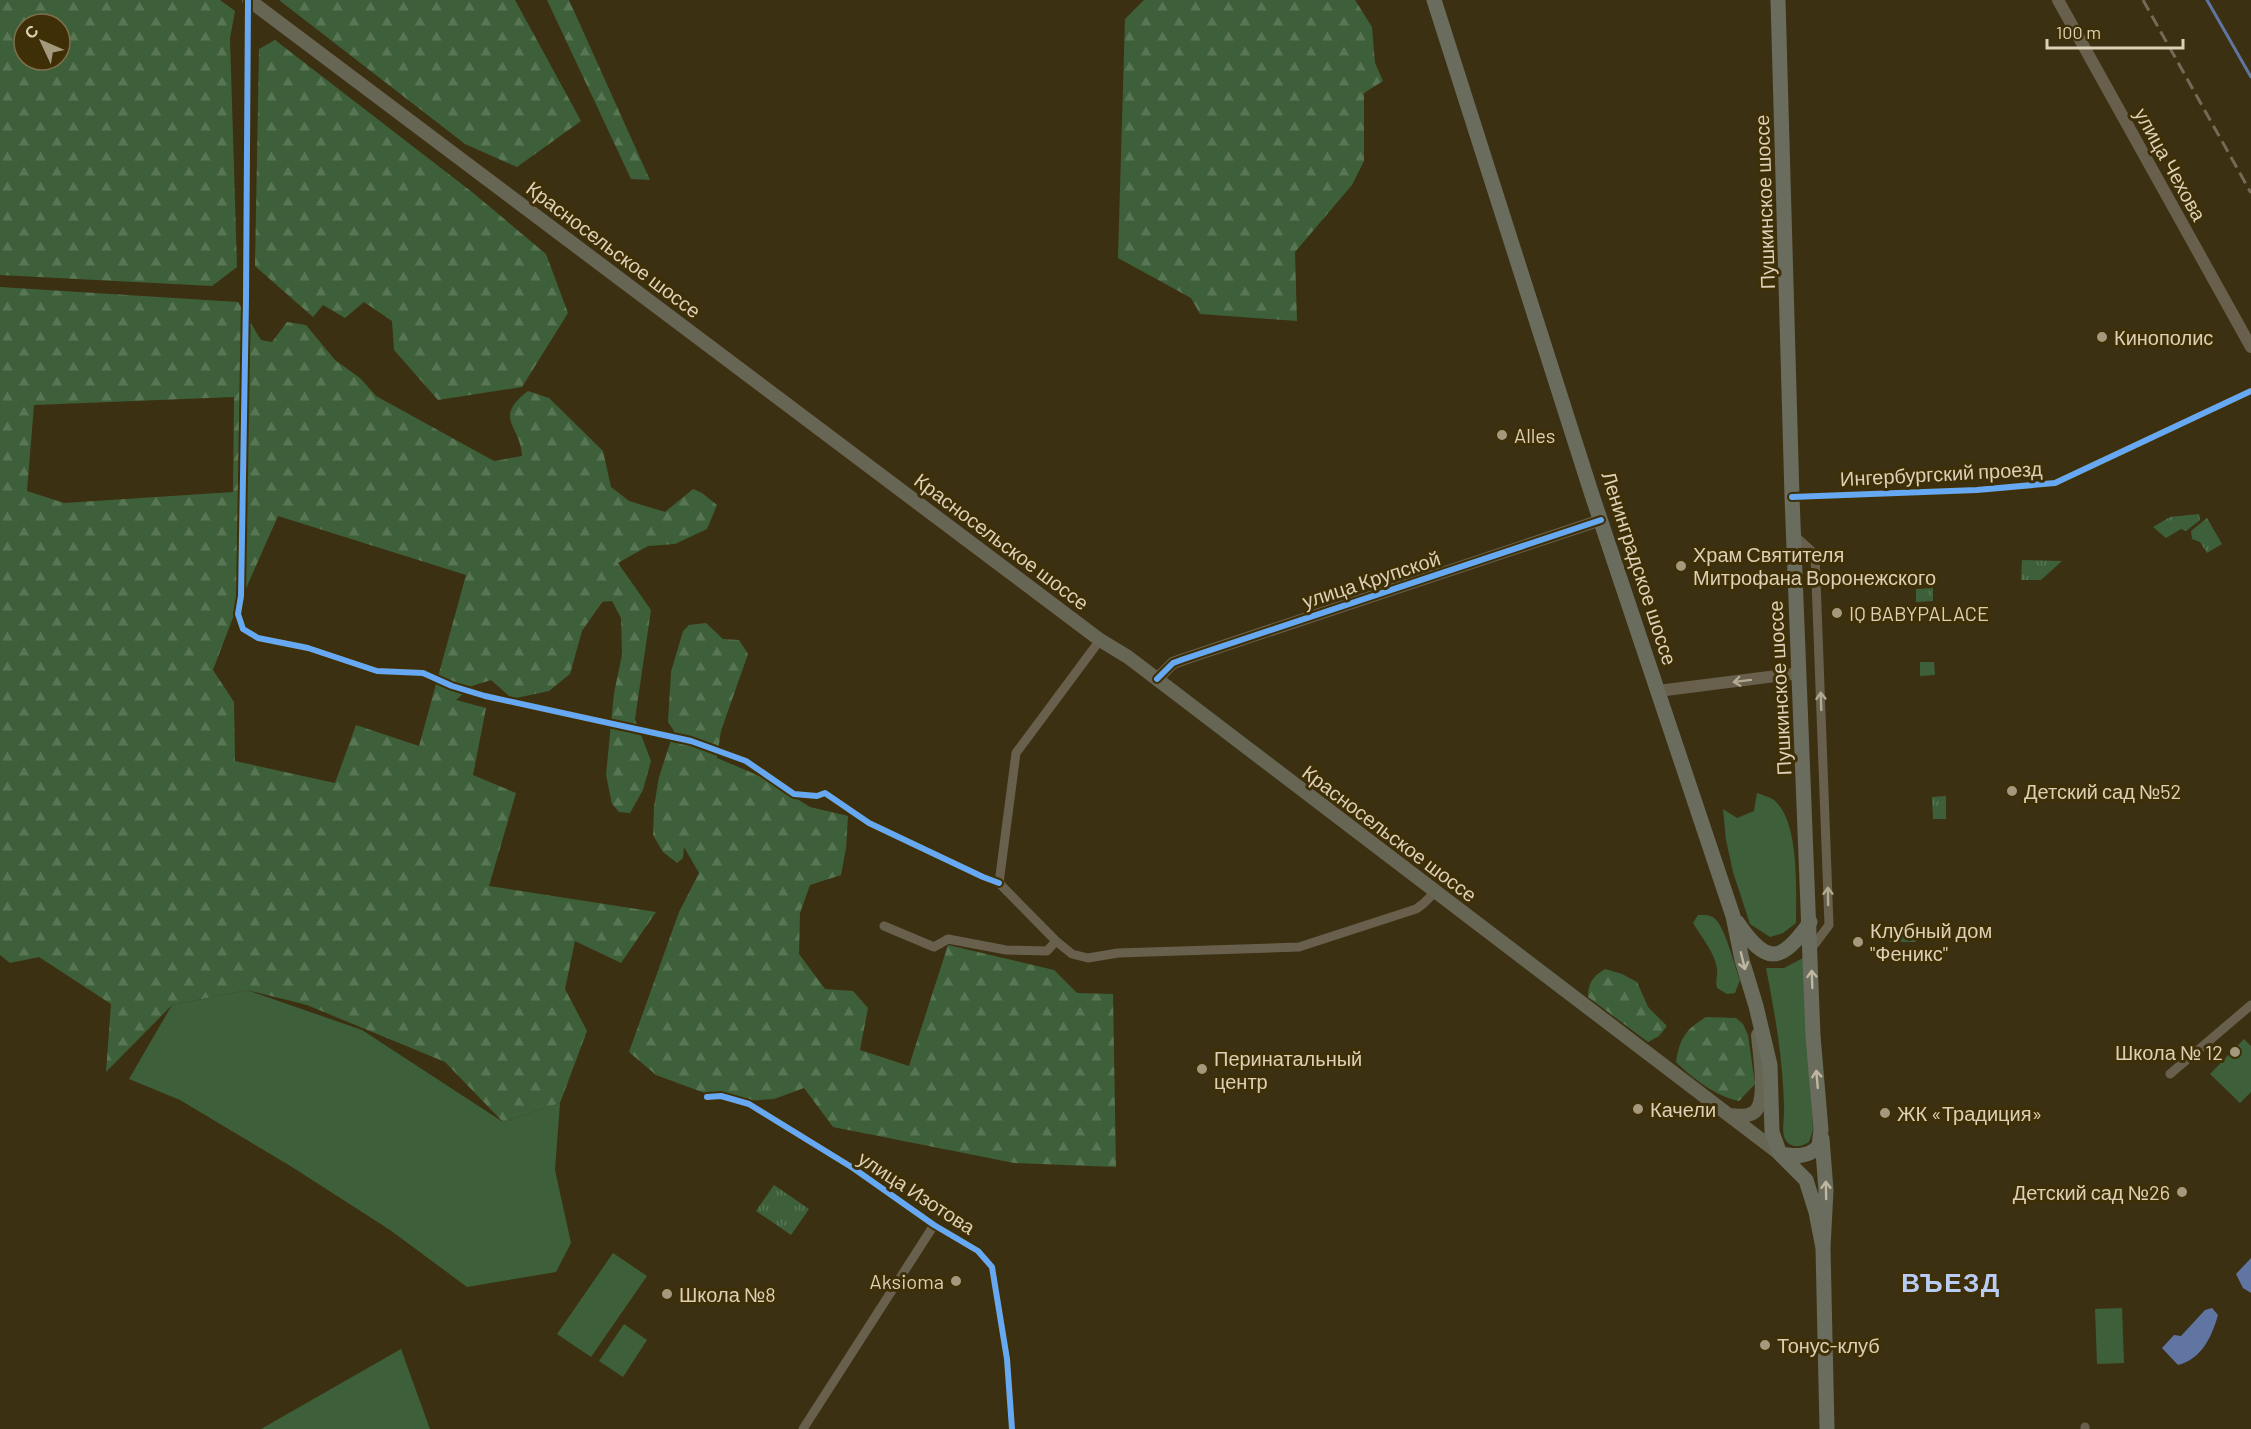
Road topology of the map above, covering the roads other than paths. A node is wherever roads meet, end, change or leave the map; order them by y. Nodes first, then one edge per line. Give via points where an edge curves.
1 (248, 0) edge
2 (1434, 0) edge
3 (1778, 0) edge
4 (2058, 0) edge
5 (2251, 347) edge
6 (2251, 391) edge
7 (1792, 497) junction
8 (1601, 520) junction
9 (1793, 535) junction
10 (1100, 640) junction
11 (1800, 674) junction
12 (1157, 679) junction
13 (1658, 691) junction
14 (999, 883) junction
15 (1435, 892) junction
16 (1733, 916) junction
17 (1810, 922) junction
18 (884, 926) dead end
19 (1056, 941) junction
20 (1811, 949) junction
21 (2251, 1005) edge
22 (1756, 1006) junction
23 (2170, 1074) dead end
24 (707, 1097) dead end
25 (1730, 1115) junction
26 (1821, 1126) junction
27 (1780, 1154) junction
28 (934, 1225) junction
29 (1823, 1248) junction
30 (803, 1429) edge
31 (1012, 1429) edge
32 (1827, 1429) edge

1 - 10 main road, Красносельское шоссе
1 - 14 street via 246,310 238,615 243,629 258,638 308,648 377,671 423,673 485,696 691,741 746,761 794,794 825,793 869,823
2 - 8 main road, Ленинградское шоссе
3 - 7 main road, Пушкинское шоссе
4 - 5 street, улица Чехова
6 - 7 street, Ингербургский проезд via 2055,483
7 - 9 main road, Пушкинское шоссе
8 - 12 street, улица Крупской via 1184,659 1173,663
8 - 13 main road, Ленинградское шоссе
9 - 11 main road, Пушкинское шоссе
20 -> 9 street via 1829,925 1816,562 1815,554
10 - 12 main road, Красносельское шоссе
10 - 14 street via 1016,753
11 -> 13 street
11 - 17 main road, Пушкинское шоссе
12 - 15 main road, Красносельское шоссе
13 - 16 main road, Ленинградское шоссе
14 - 19 street
15 - 19 street via 1416,909 1299,947 1118,953 1088,958 1072,954
15 - 25 main road, Красносельское шоссе
16 - 17 main road via 1759,950 1770,954 1782,953
16 -> 22 main road, Ленинградское шоссе
17 - 20 main road, Пушкинское шоссе
18 - 19 street via 934,947 948,939 1006,950 1047,951
26 -> 20 main road, Пушкинское шоссе
21 - 23 street
22 - 25 main road via 1761,1105 1754,1113
22 - 27 main road, Ленинградское шоссе via 1770,1065 1772,1132
24 - 28 street, улица Изотова via 721,1096 749,1104 853,1168
25 - 27 main road, Красносельское шоссе
26 - 27 main road via 1819,1146 1813,1152 1797,1156
29 -> 26 main road, Пушкинское шоссе via 1826,1190
27 - 29 main road via 1806,1180
28 - 30 street, улица Изотова
28 - 31 street, улица Изотова via 978,1251 992,1267 1007,1359
29 - 32 main road

